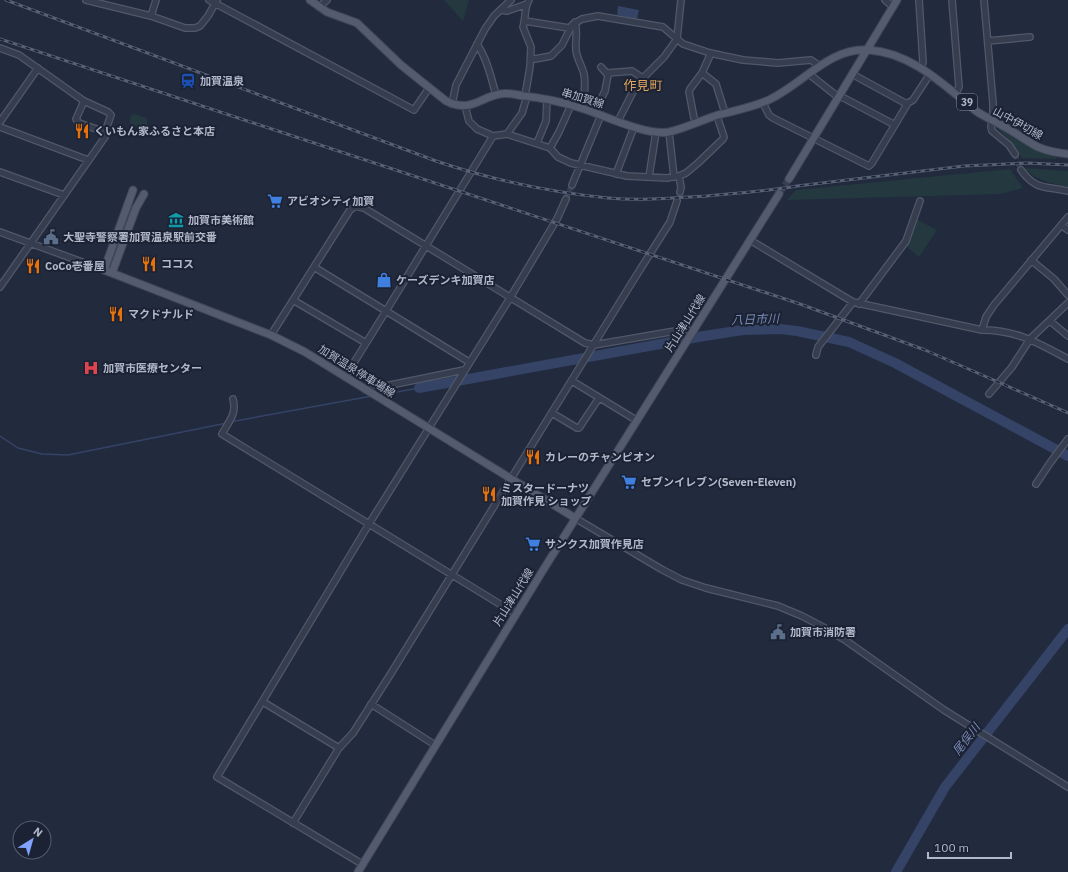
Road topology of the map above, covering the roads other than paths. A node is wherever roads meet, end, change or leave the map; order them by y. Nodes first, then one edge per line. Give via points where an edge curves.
1 (86, 0) edge
2 (156, 0) edge
3 (310, 0) edge
4 (327, 0) edge
5 (511, 0) edge
6 (681, 0) edge
7 (885, 0) edge
8 (897, 0) edge
9 (919, 0) edge
10 (952, 0) edge
11 (984, 0) edge
12 (214, 1) edge
13 (528, 2) edge
14 (319, 7) junction
15 (893, 7) junction
16 (501, 10) junction
17 (151, 16) junction
18 (525, 22) junction
19 (575, 22) junction
20 (569, 28) junction
21 (1030, 37) dead end
22 (677, 39) junction
23 (988, 41) junction
24 (477, 44) junction
25 (0, 48) edge
26 (867, 50) junction
27 (711, 53) junction
28 (531, 58) junction
29 (820, 66) junction
30 (601, 67) dead end
31 (38, 68) junction
32 (921, 68) junction
33 (607, 73) junction
34 (702, 73) junction
35 (809, 74) junction
36 (852, 74) junction
37 (930, 74) junction
38 (643, 78) junction
39 (429, 88) junction
40 (956, 93) junction
41 (496, 95) junction
42 (526, 96) junction
43 (839, 96) junction
44 (547, 100) junction
45 (84, 101) junction
46 (763, 102) junction
47 (452, 104) junction
48 (908, 104) junction
49 (571, 105) junction
50 (464, 106) junction
51 (583, 109) junction
52 (725, 113) junction
53 (597, 114) junction
54 (717, 116) junction
55 (618, 121) junction
56 (991, 121) junction
57 (0, 122) edge
58 (695, 123) junction
59 (895, 125) junction
60 (0, 127) edge
61 (634, 127) junction
62 (105, 132) junction
63 (656, 132) junction
64 (669, 132) junction
65 (507, 134) junction
66 (493, 136) junction
67 (814, 138) junction
68 (537, 143) junction
69 (550, 148) junction
70 (1015, 154) tunnel mouth
71 (1068, 154) edge
72 (88, 160) junction
73 (580, 166) junction
74 (1022, 170) tunnel mouth
75 (0, 172) edge
76 (616, 174) junction
77 (677, 176) junction
78 (649, 177) junction
79 (789, 179) tunnel mouth
80 (572, 185) tunnel mouth
81 (133, 190) dead end
82 (1068, 191) edge
83 (680, 192) dead end
84 (144, 194) dead end
85 (779, 194) tunnel mouth
86 (64, 195) junction
87 (566, 199) tunnel mouth
88 (677, 201) dead end
89 (920, 201) dead end
90 (1068, 217) edge
91 (1061, 225) junction
92 (1068, 230) edge
93 (0, 232) edge
94 (750, 240) junction
95 (31, 243) junction
96 (426, 245) junction
97 (1031, 260) junction
98 (314, 267) junction
99 (104, 270) junction
100 (112, 273) junction
101 (0, 287) edge
102 (1068, 295) edge
103 (510, 298) junction
104 (293, 300) junction
105 (853, 302) junction
106 (859, 304) junction
107 (1068, 304) edge
108 (386, 312) junction
109 (1050, 320) junction
110 (691, 330) junction
111 (982, 330) junction
112 (271, 335) junction
113 (1068, 336) edge
114 (1030, 339) junction
115 (366, 343) junction
116 (593, 346) junction
117 (816, 354) dead end
118 (1068, 359) edge
119 (469, 362) junction
120 (464, 372) junction
121 (345, 377) junction
122 (572, 381) junction
123 (367, 390) junction
124 (989, 394) dead end
125 (599, 398) junction
126 (233, 399) dead end
127 (552, 413) junction
128 (636, 420) junction
129 (429, 429) junction
130 (1068, 439) edge
131 (511, 479) junction
132 (1036, 484) dead end
133 (575, 518) junction
134 (369, 524) junction
135 (451, 574) junction
136 (516, 614) junction
137 (263, 702) junction
138 (371, 704) junction
139 (436, 745) junction
140 (339, 748) junction
141 (1068, 787) edge
142 (293, 823) junction
143 (362, 864) junction
144 (358, 872) edge

1 - 17 street
2 - 17 street
3 - 14 main road, 串加賀線
4 - 14 street
5 - 16 street
6 - 22 street
7 - 15 street
8 - 15 main road
9 - 32 street via 923,62
10 - 40 street via 959,87
11 - 23 street
12 - 17 street via 208,16 195,28 185,28
12 - 39 street via 414,110
13 - 16 street via 507,11
13 - 18 street
14 - 39 main road, 串加賀線 via 334,16 357,23 396,62
15 - 26 main road
16 - 24 street via 490,22
18 - 20 street
18 - 28 street via 523,27 531,47
19 - 20 street
19 - 22 street via 598,16 663,28
19 - 51 street via 577,58 584,82
20 - 28 street via 562,45 551,56
21 - 23 street
22 - 27 street via 690,47
22 - 38 street via 664,57
23 - 56 street via 993,115
24 - 41 street via 488,67
24 - 47 street via 456,85
25 - 31 street via 19,55
26 - 29 main road, 串加賀線 via 837,55
26 - 32 main road, 山中伊切線 / 39 via 887,52
26 - 36 main road
27 - 29 street via 743,60 778,63 810,60
27 - 34 street
28 - 42 street
29 - 35 main road, 串加賀線
30 - 33 street
31 - 45 street
31 - 57 street
32 - 37 main road, 山中伊切線 / 39
33 - 38 street via 632,71
33 - 53 street via 605,91
34 - 52 street via 716,84
34 - 58 street via 689,92
35 - 43 street
35 - 46 main road, 串加賀線
36 - 43 main road
36 - 48 street
37 - 40 main road, 山中伊切線 / 39
37 - 48 street
38 - 55 street via 636,86
39 - 47 main road, 串加賀線
40 - 56 main road, 山中伊切線 / 39
41 - 42 main road, 串加賀線 via 503,93
41 - 50 main road, 串加賀線 via 476,104
42 - 44 main road, 串加賀線
42 - 65 street via 522,113
43 - 59 street
43 - 67 main road
44 - 49 main road, 串加賀線
44 - 68 street via 546,121
45 - 62 street via 111,115
45 - 62 street via 76,119 79,123
46 - 52 main road, 串加賀線
46 - 67 street via 773,118
47 - 50 main road, 串加賀線
48 - 59 street
49 - 51 main road, 串加賀線
49 - 69 street
50 - 66 street via 469,122 477,129
51 - 53 main road, 串加賀線
52 - 54 main road, 串加賀線
53 - 55 main road, 串加賀線
53 - 73 street
54 - 58 main road, 串加賀線
54 - 77 street via 724,137 686,173
55 - 61 main road, 串加賀線
56 - 70 street via 992,131 1009,144
56 - 71 main road, 山中伊切線 / 39 via 1040,148
58 - 64 main road, 串加賀線
59 - 67 street via 868,166
60 - 72 street
61 - 63 main road, 串加賀線
61 - 76 street
62 - 72 street
63 - 64 main road, 串加賀線
63 - 78 street
64 - 77 street
65 - 66 street
65 - 68 street
66 - 96 street
67 - 79 main road
68 - 69 street
69 - 73 street via 558,157
72 - 86 street
73 - 76 street
73 - 80 street
74 - 82 street via 1034,184
75 - 86 street
76 - 78 street
77 - 78 street
77 - 83 street
81 - 99 main road
84 - 100 main road via 136,208
85 - 94 main road, 片山津山代線
86 - 95 street
87 - 103 street via 557,219
88 - 116 street via 670,222
89 - 106 street via 906,242
90 - 91 street
91 - 92 street
91 - 97 street
93 - 95 street
94 - 105 street
94 - 110 main road, 片山津山代線
95 - 99 street
95 - 101 street
96 - 98 street via 364,208 356,206 350,210
96 - 103 street
96 - 108 street
97 - 102 street via 1054,279
97 - 111 street via 994,305
98 - 104 street
98 - 108 street
99 - 100 main road, 加賀温泉停車場線
100 - 112 main road, 加賀温泉停車場線
103 - 116 street
103 - 119 street
104 - 112 street
104 - 115 street
105 - 106 street
105 - 117 street via 818,347
106 - 111 street
107 - 109 street
108 - 115 street
108 - 119 street
109 - 113 street
109 - 114 street
110 - 116 street
110 - 128 main road, 片山津山代線 via 683,348
111 - 114 street via 995,330
112 - 121 main road, 加賀温泉停車場線
114 - 118 street
114 - 124 street via 1012,367
115 - 121 street
116 - 122 street
119 - 120 street
120 - 123 street
120 - 129 street
121 - 123 main road, 加賀温泉停車場線
122 - 125 street
122 - 127 street
123 - 129 main road, 加賀温泉停車場線
125 - 127 street via 579,428
125 - 128 street
126 - 134 street via 235,408 222,434
127 - 131 street
128 - 133 main road, 片山津山代線
129 - 131 main road, 加賀温泉停車場線
129 - 134 street
130 - 132 street
131 - 133 main road, 加賀温泉停車場線
131 - 135 street
133 - 136 main road, 片山津山代線
133 - 141 street via 682,580 778,606 823,627 944,710
134 - 135 street
134 - 137 street
135 - 136 street
135 - 138 street
136 - 139 main road, 片山津山代線
137 - 140 street
137 - 142 street via 217,777
138 - 139 street
138 - 140 street via 353,733
139 - 143 main road, 片山津山代線
140 - 142 street
142 - 143 street
143 - 144 main road, 片山津山代線

